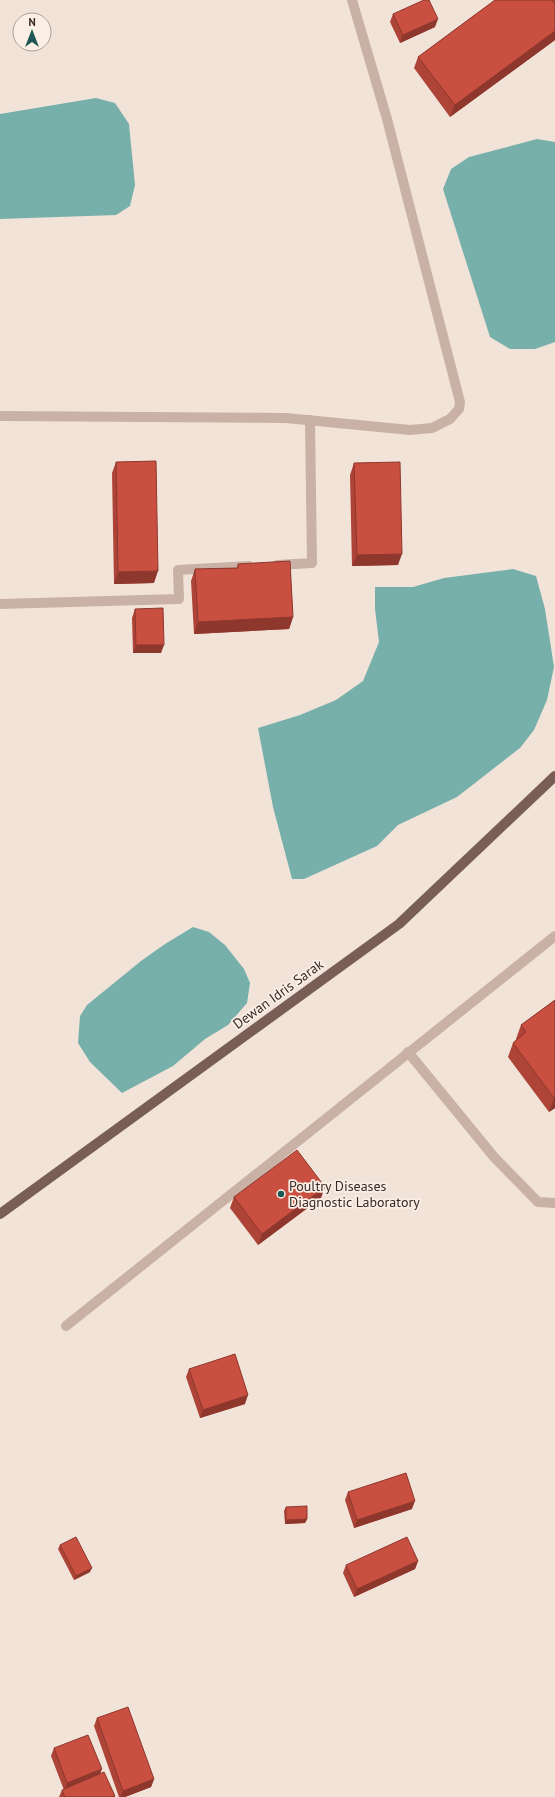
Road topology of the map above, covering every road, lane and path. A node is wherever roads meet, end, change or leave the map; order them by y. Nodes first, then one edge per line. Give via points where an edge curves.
1 (352, 0) edge
2 (0, 416) edge
3 (310, 420) junction
4 (0, 604) edge
5 (555, 776) edge
6 (555, 936) edge
7 (408, 1052) junction
8 (555, 1203) edge
9 (0, 1214) edge
10 (66, 1326) dead end

1 - 3 street via 387,119 460,402 459,409 450,419 432,428 410,430
2 - 3 street
3 - 4 street via 312,563 178,570 179,599
5 - 9 main road, Dewan Idris Sarak via 399,924
6 - 7 street
7 - 8 street via 494,1157 538,1202
7 - 10 street

